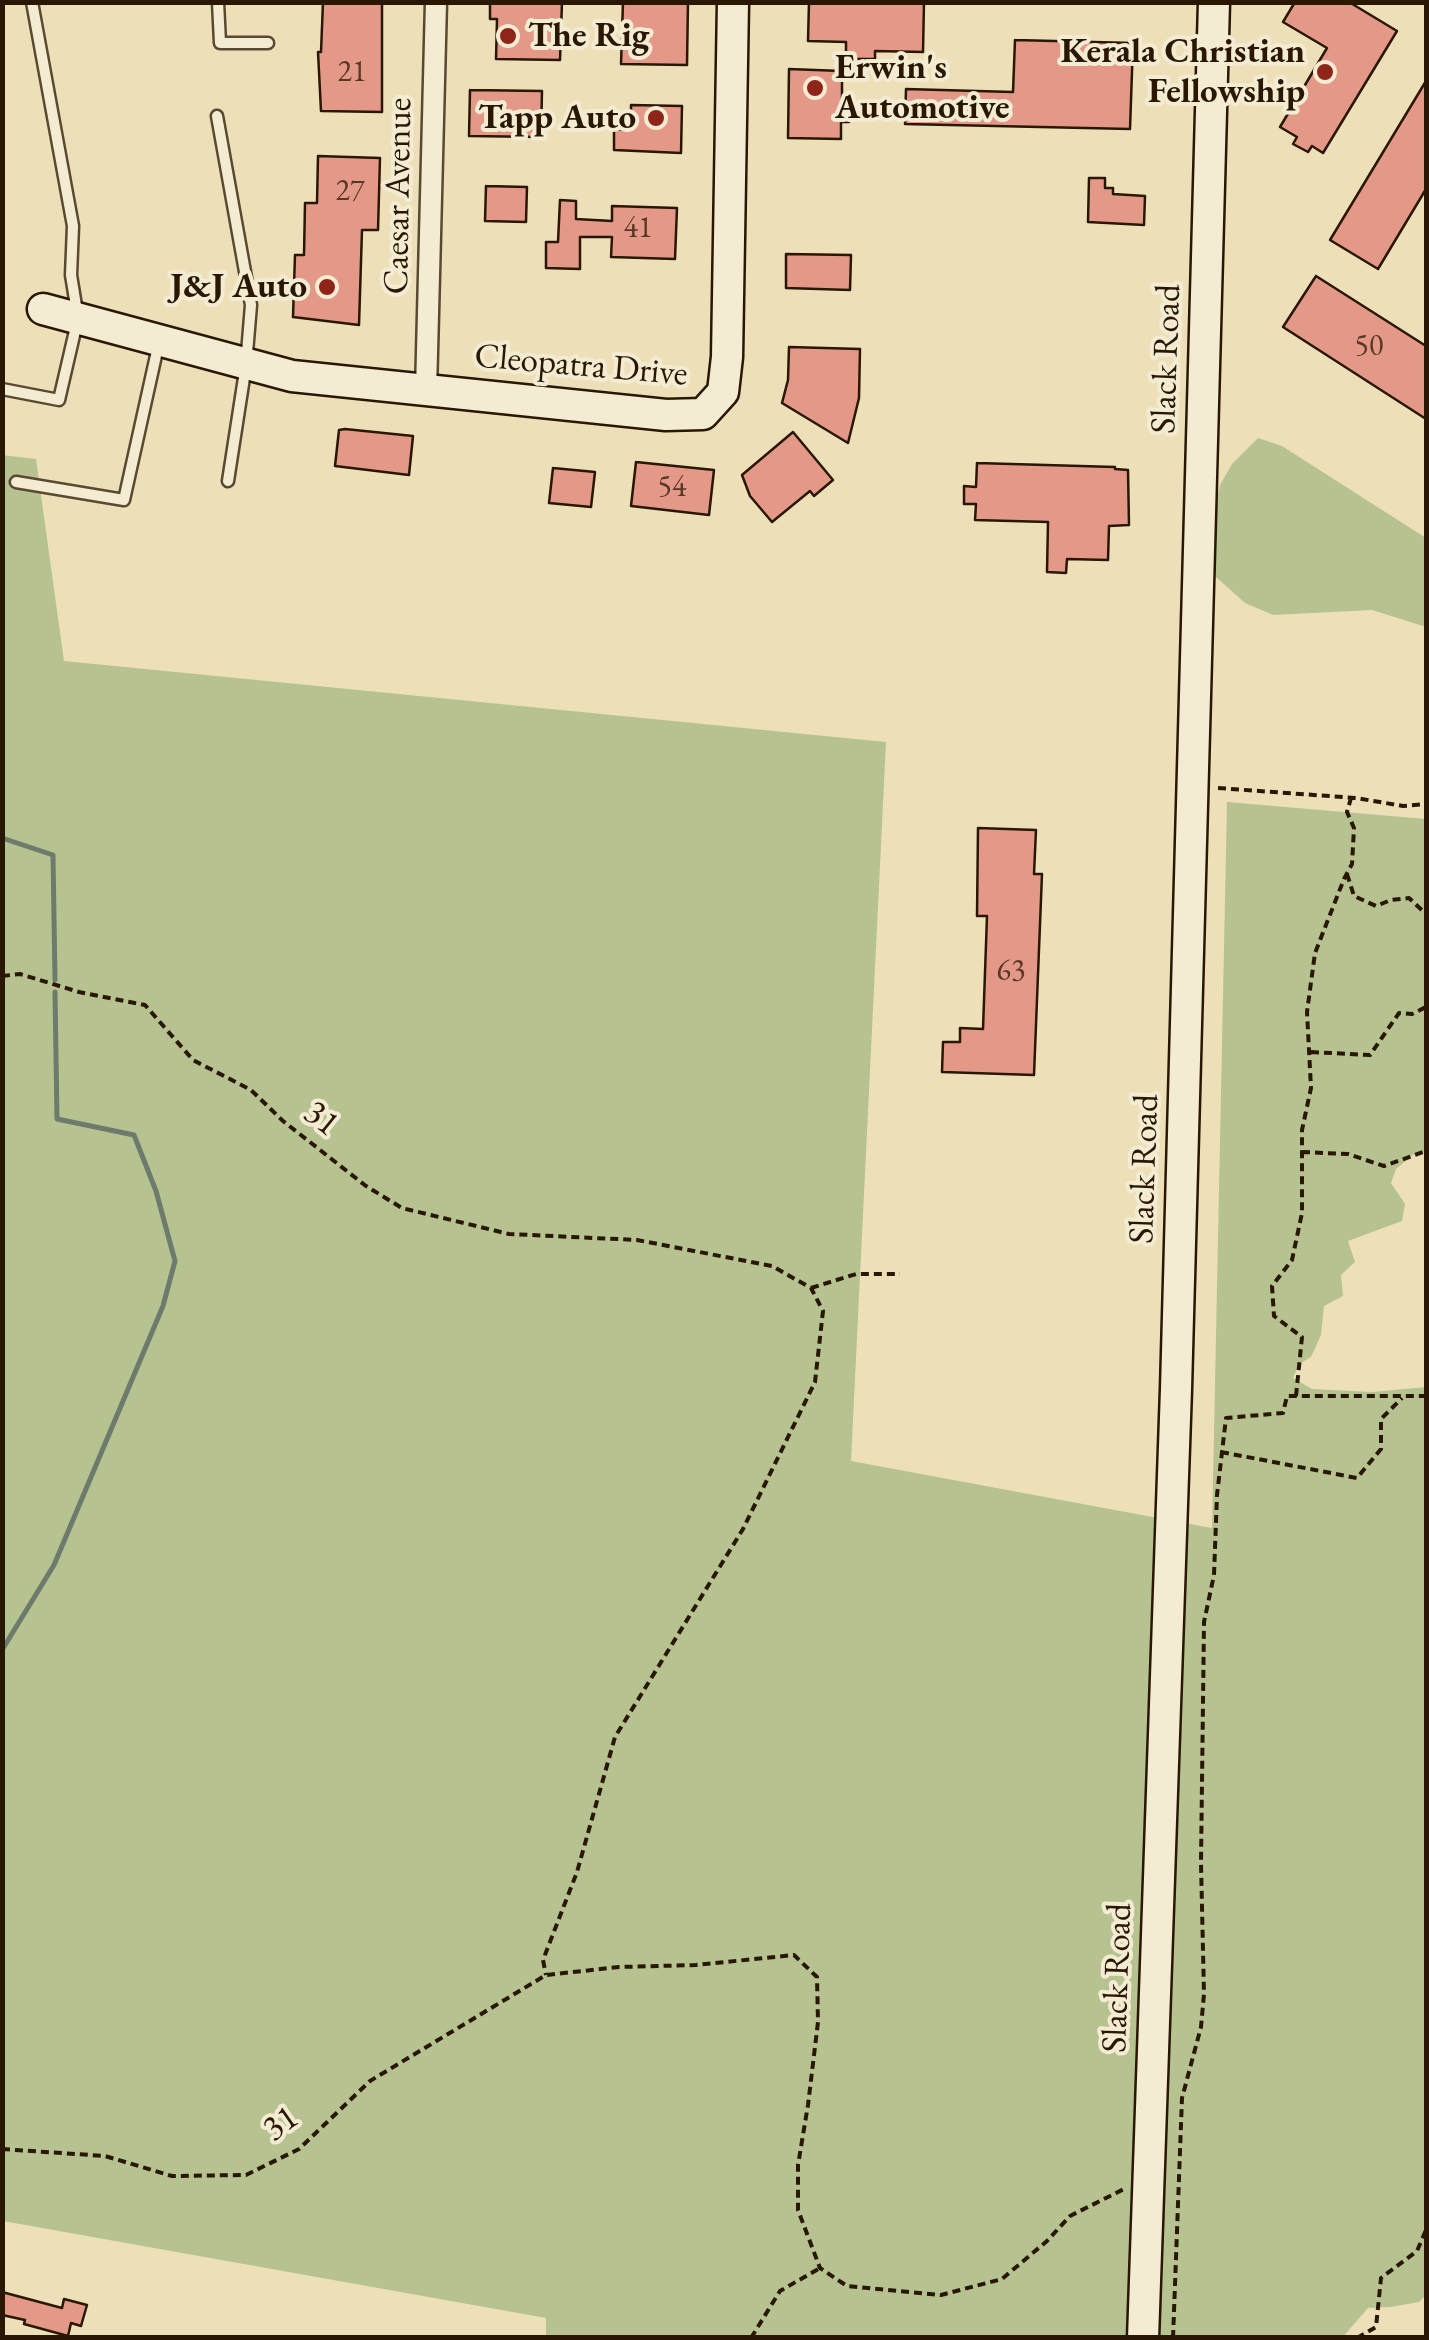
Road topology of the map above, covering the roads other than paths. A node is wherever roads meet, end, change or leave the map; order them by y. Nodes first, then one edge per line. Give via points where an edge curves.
1 (32, 2) edge
2 (218, 2) edge
3 (436, 2) edge
4 (733, 2) edge
5 (1214, 2) edge
6 (268, 43) dead end
7 (217, 116) dead end
8 (43, 308) dead end
9 (78, 318) junction
10 (159, 341) junction
11 (246, 365) junction
12 (2, 388) edge
13 (426, 391) junction
14 (228, 481) dead end
15 (16, 482) dead end
16 (1143, 2338) edge

1 - 9 lane via 72,226
2 - 6 lane via 220,43
3 - 13 street, Caesar Avenue
4 - 13 street, Cleopatra Drive via 723,392 702,414 666,415
5 - 16 street, Slack Road
7 - 11 lane via 251,305
8 - 9 street, Cleopatra Drive
9 - 10 street, Cleopatra Drive
9 - 12 lane via 59,400
10 - 11 street, Cleopatra Drive
10 - 15 lane via 124,500
11 - 13 street, Cleopatra Drive
11 - 14 lane

